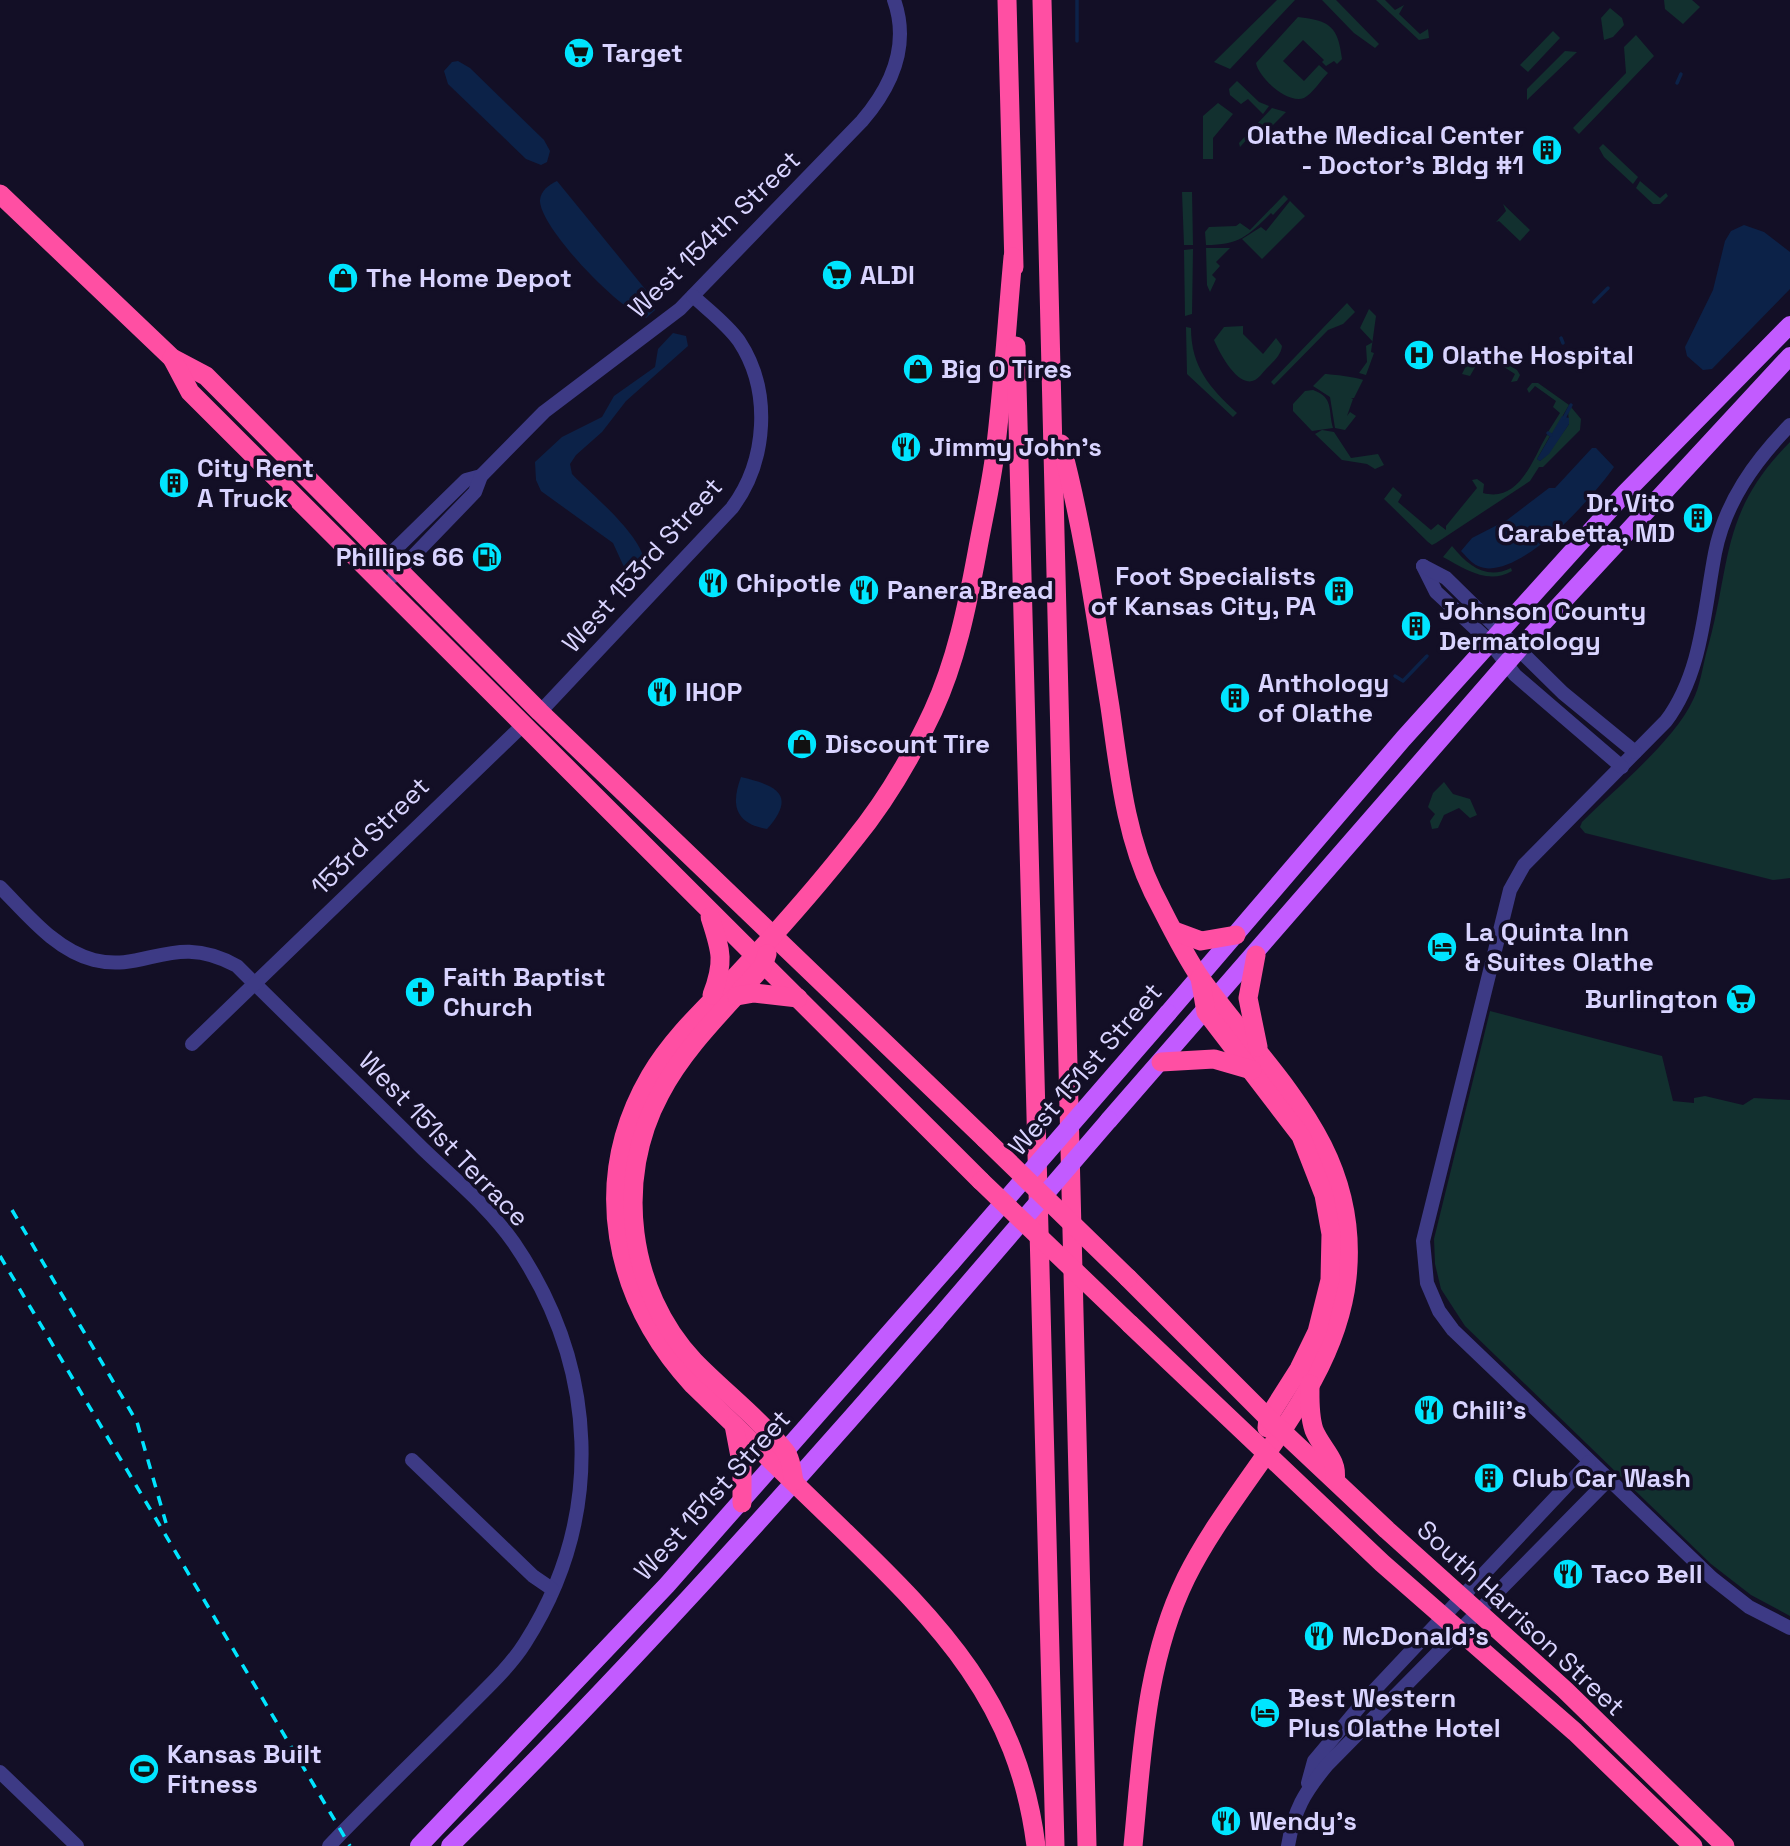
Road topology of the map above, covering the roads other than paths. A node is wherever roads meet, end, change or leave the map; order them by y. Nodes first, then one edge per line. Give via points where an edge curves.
1 (894, 0) edge
2 (1007, 0) edge
3 (1042, 0) edge
4 (0, 194) edge
5 (1013, 257) junction
6 (692, 296) junction
7 (1790, 325) edge
8 (1790, 356) edge
9 (172, 358) junction
10 (1053, 413) junction
11 (1790, 425) edge
12 (394, 563) junction
13 (377, 580) junction
14 (1496, 636) junction
15 (1519, 649) junction
16 (1506, 664) junction
17 (540, 712) junction
18 (522, 726) junction
19 (1636, 752) junction
20 (1622, 767) junction
21 (0, 887) edge
22 (708, 912) junction
23 (1174, 931) junction
24 (1236, 935) junction
25 (771, 936) junction
26 (1255, 954) junction
27 (758, 961) junction
28 (1200, 977) junction
29 (255, 984) junction
30 (737, 996) junction
31 (798, 998) junction
32 (710, 999) junction
33 (1212, 1005) junction
34 (192, 1044) dead end
35 (1256, 1061) junction
36 (1161, 1062) junction
37 (1310, 1384) junction
38 (1275, 1423) junction
39 (734, 1425) junction
40 (1265, 1453) junction
41 (782, 1458) junction
42 (412, 1460) dead end
43 (1590, 1462) junction
44 (1335, 1480) junction
45 (1608, 1480) junction
46 (795, 1483) junction
47 (742, 1503) junction
48 (551, 1589) junction
49 (1460, 1596) junction
50 (1480, 1613) junction
51 (1443, 1616) junction
52 (1790, 1628) edge
53 (1461, 1632) junction
54 (0, 1772) edge
55 (1306, 1791) junction
56 (77, 1846) edge
57 (329, 1846) edge
58 (419, 1846) edge
59 (450, 1846) edge
60 (1036, 1846) edge
61 (1055, 1846) edge
62 (1087, 1846) edge
63 (1133, 1846) edge
64 (1287, 1846) edge
65 (1693, 1846) edge
66 (1725, 1846) edge

1 - 6 street, West 154th Street via 900,23 896,64 883,95
2 - 5 highway
3 - 10 highway
4 - 9 highway
5 - 25 highway via 995,456 967,601 946,680 874,814
5 - 61 highway
6 - 12 street, West 154th Street via 645,337 570,389 481,476 475,492
6 - 17 street, West 153rd Street via 732,332 748,359 761,409 754,469 732,509
7 - 14 main road, West 151st Street via 1642,475
8 - 15 main road, West 151st Street
9 - 12 highway, South Harrison Street via 206,376
9 - 13 highway, South Harrison Street via 190,392
10 - 23 highway via 1081,520 1129,824 1152,889
10 - 62 highway
11 - 19 street via 1734,498 1715,551 1709,601 1686,688 1666,721
12 - 13 street, West 154th Street
12 - 17 highway, South Harrison Street
13 - 18 highway, South Harrison Street
14 - 14 street via 1446,578 1423,566 1436,592
14 - 15 street
14 - 16 street
14 - 24 main road, West 151st Street
15 - 16 main road, West 151st Street
15 - 19 street via 1563,693
16 - 20 street
16 - 26 main road, West 151st Street
17 - 25 highway, South Harrison Street
18 - 22 highway, South Harrison Street
18 - 29 street, 153rd Street
19 - 20 street
20 - 43 street via 1524,865 1510,890 1423,1241 1427,1283 1446,1321
21 - 29 street, West 151st Terrace via 48,934 96,961 195,950 237,966
22 - 27 highway, South Harrison Street
22 - 32 highway via 722,958
23 - 24 highway via 1201,941
23 - 28 highway
24 - 28 main road, West 151st Street
25 - 27 highway
25 - 38 highway, South Harrison Street, bridge
26 - 33 main road, West 151st Street
26 - 35 highway via 1248,998
27 - 30 highway
27 - 31 highway, South Harrison Street
27 - 32 highway
28 - 33 highway
28 - 41 main road, West 151st Street, bridge
29 - 34 street
29 - 48 street, West 151st Terrace via 473,1197 512,1240 541,1286 569,1353 581,1437 582,1475 572,1539
30 - 31 highway via 754,993
30 - 41 highway via 671,1075 648,1120 635,1168 635,1234 652,1297 675,1337
31 - 40 highway, South Harrison Street, bridge
32 - 39 highway via 662,1058 634,1108 619,1164 616,1223 628,1280 652,1334 676,1366
33 - 35 highway
33 - 36 main road, West 151st Street
35 - 36 highway
35 - 37 highway via 1314,1126 1337,1179 1345,1212 1343,1301 1334,1335
35 - 38 highway via 1301,1136 1324,1195 1331,1234 1330,1280 1317,1332
36 - 46 main road, West 151st Street, bridge
37 - 38 highway
37 - 44 highway via 1313,1426 1335,1464
38 - 40 highway
38 - 44 highway, South Harrison Street
39 - 41 highway
39 - 47 highway via 742,1466
40 - 51 highway, South Harrison Street
40 - 63 highway via 1199,1553 1170,1618 1150,1687
41 - 46 highway
41 - 47 main road, West 151st Street
42 - 48 street
43 - 45 street
43 - 49 street
44 - 49 highway, South Harrison Street
45 - 50 street
45 - 52 street via 1731,1594
46 - 59 main road, West 151st Street via 572,1726
46 - 60 highway via 905,1590 969,1665 996,1711 1018,1765
47 - 58 main road, West 151st Street
48 - 57 street, West 151st Terrace via 524,1644 487,1688
49 - 50 highway, South Harrison Street
49 - 51 street
50 - 53 street
50 - 66 highway, South Harrison Street
51 - 53 highway, South Harrison Street
51 - 55 street via 1314,1761
53 - 55 street
53 - 65 highway, South Harrison Street via 1575,1732
54 - 56 street
55 - 64 street via 1292,1816

